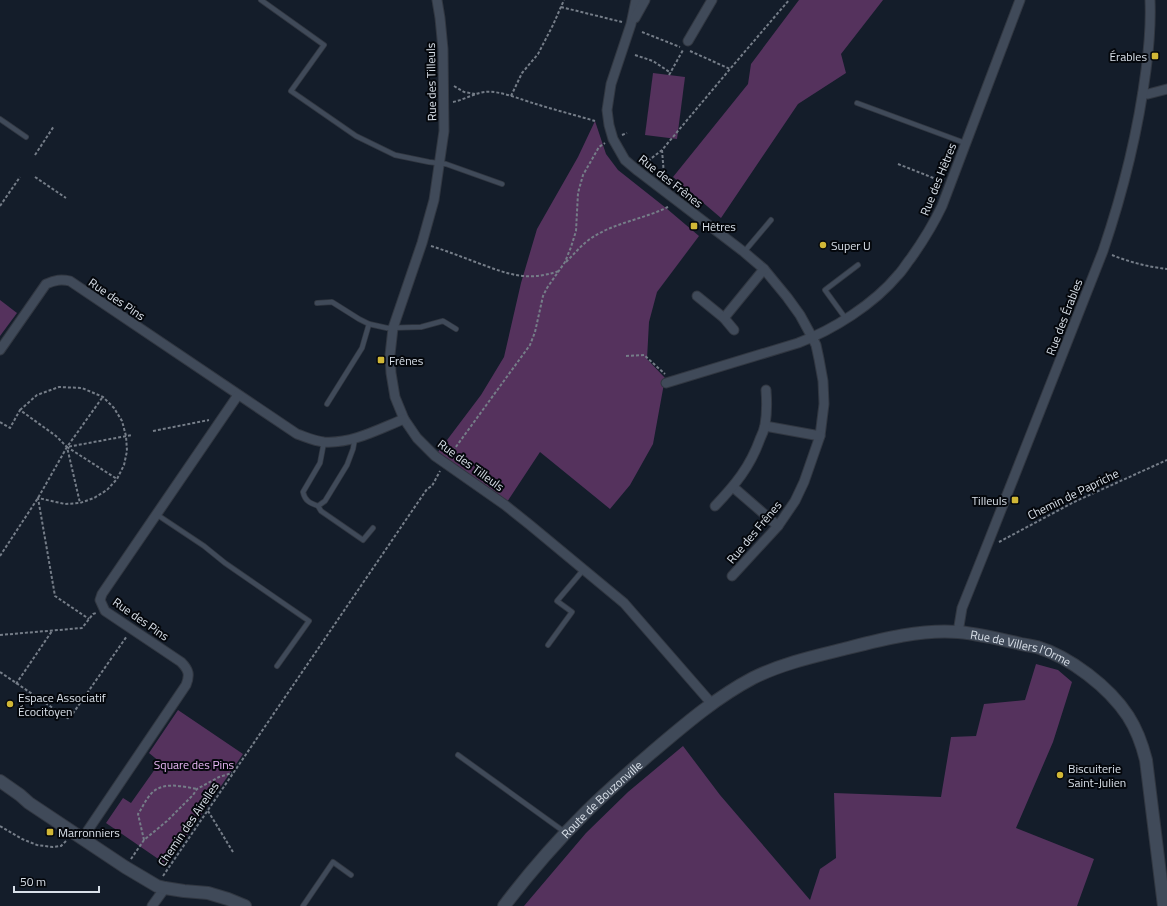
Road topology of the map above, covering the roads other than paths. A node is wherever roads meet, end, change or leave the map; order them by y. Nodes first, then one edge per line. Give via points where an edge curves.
1 (261, 0) edge
2 (437, 0) edge
3 (636, 0) edge
4 (645, 0) edge
5 (712, 0) edge
6 (1020, 0) edge
7 (1150, 0) edge
8 (631, 24) junction
9 (688, 41) road end
10 (1167, 89) edge
11 (1143, 93) junction
12 (857, 103) dead end
13 (0, 119) edge
14 (26, 137) dead end
15 (965, 143) junction
16 (439, 163) junction
17 (502, 184) dead end
18 (770, 220) dead end
19 (744, 252) junction
20 (858, 265) dead end
21 (764, 269) junction
22 (697, 296) dead end
23 (317, 303) dead end
24 (724, 318) junction
25 (846, 319) junction
26 (369, 324) junction
27 (393, 328) junction
28 (456, 329) dead end
29 (734, 330) dead end
30 (812, 337) junction
31 (0, 350) edge
32 (670, 382) road end
33 (766, 390) dead end
34 (238, 395) junction
35 (327, 404) dead end
36 (404, 420) junction
37 (765, 426) junction
38 (820, 436) junction
39 (355, 438) junction
40 (324, 442) junction
41 (733, 487) junction
42 (318, 506) junction
43 (715, 506) dead end
44 (156, 514) junction
45 (778, 526) junction
46 (373, 528) dead end
47 (584, 569) junction
48 (732, 576) dead end
49 (958, 632) junction
50 (548, 645) dead end
51 (277, 666) dead end
52 (712, 704) junction
53 (458, 755) dead end
54 (0, 781) edge
55 (566, 832) junction
56 (82, 839) junction
57 (351, 875) dead end
58 (161, 887) junction
59 (152, 906) edge
60 (245, 906) edge
61 (303, 906) edge
62 (504, 906) edge
63 (1164, 906) edge

1 - 16 lane via 324,45 291,91 356,136 394,155
2 - 16 street, Rue des Tilleuls via 443,49 444,87 444,132
3 - 8 street, Rue des Frênes
4 - 8 street, Rue des Frênes
5 - 9 street
6 - 15 street, Rue des Hêtres
7 - 11 street, Rue des Érables via 1148,55
8 - 19 street, Rue des Frênes via 611,84 607,110 613,139 625,160 638,172
10 - 11 street
11 - 49 street, Rue des Érables via 1124,183 1103,251 962,608
12 - 15 lane
13 - 14 lane
15 - 25 street, Rue des Hêtres via 933,225 898,275 877,296
16 - 17 lane
16 - 27 street, Rue des Tilleuls via 434,200
18 - 19 lane
19 - 21 street, Rue des Frênes
20 - 25 lane via 825,290
21 - 24 street
21 - 30 street, Rue des Frênes via 787,297
22 - 24 street
23 - 26 lane via 332,302
24 - 29 street
25 - 30 street, Rue des Hêtres
26 - 27 lane
26 - 35 lane via 362,348
27 - 28 lane via 421,328 443,321
27 - 36 street, Rue des Tilleuls via 391,373 395,397
30 - 32 street, Rue des Hêtres
30 - 38 street, Rue des Frênes via 823,381 824,404
31 - 34 street, Rue des Pins via 46,284 61,279 70,281
33 - 37 street
34 - 40 street, Rue des Pins via 297,434
34 - 44 street, Rue des Pins
36 - 39 street, Rue des Pins
36 - 47 street, Rue des Tilleuls via 417,438 436,456 515,513
37 - 38 street
37 - 41 street via 751,460
38 - 45 street, Rue des Frênes via 804,482
39 - 40 street, Rue des Pins
39 - 42 lane via 347,465 326,501
40 - 42 lane via 320,463 303,492 308,502
41 - 43 street
41 - 45 street
42 - 46 lane via 320,511 364,540
44 - 51 lane via 309,621
44 - 56 street, Rue des Pins via 100,600 105,611 181,662 186,667 189,679
45 - 48 street, Rue des Frênes
47 - 50 lane via 557,601 572,612
47 - 52 street, Rue des Tilleuls via 624,603
49 - 52 main road, Rue de Villers l'Orme via 912,635 811,657 756,677
49 - 63 main road, Rue de Villers l'Orme via 1038,648 1061,658 1098,683 1127,715 1142,744 1146,760
52 - 55 main road, Route de Bouzonville via 615,784
53 - 55 lane
54 - 56 main road
55 - 62 main road, Route de Bouzonville
56 - 58 main road
57 - 61 lane via 333,862
58 - 59 street
58 - 60 main road via 208,893

